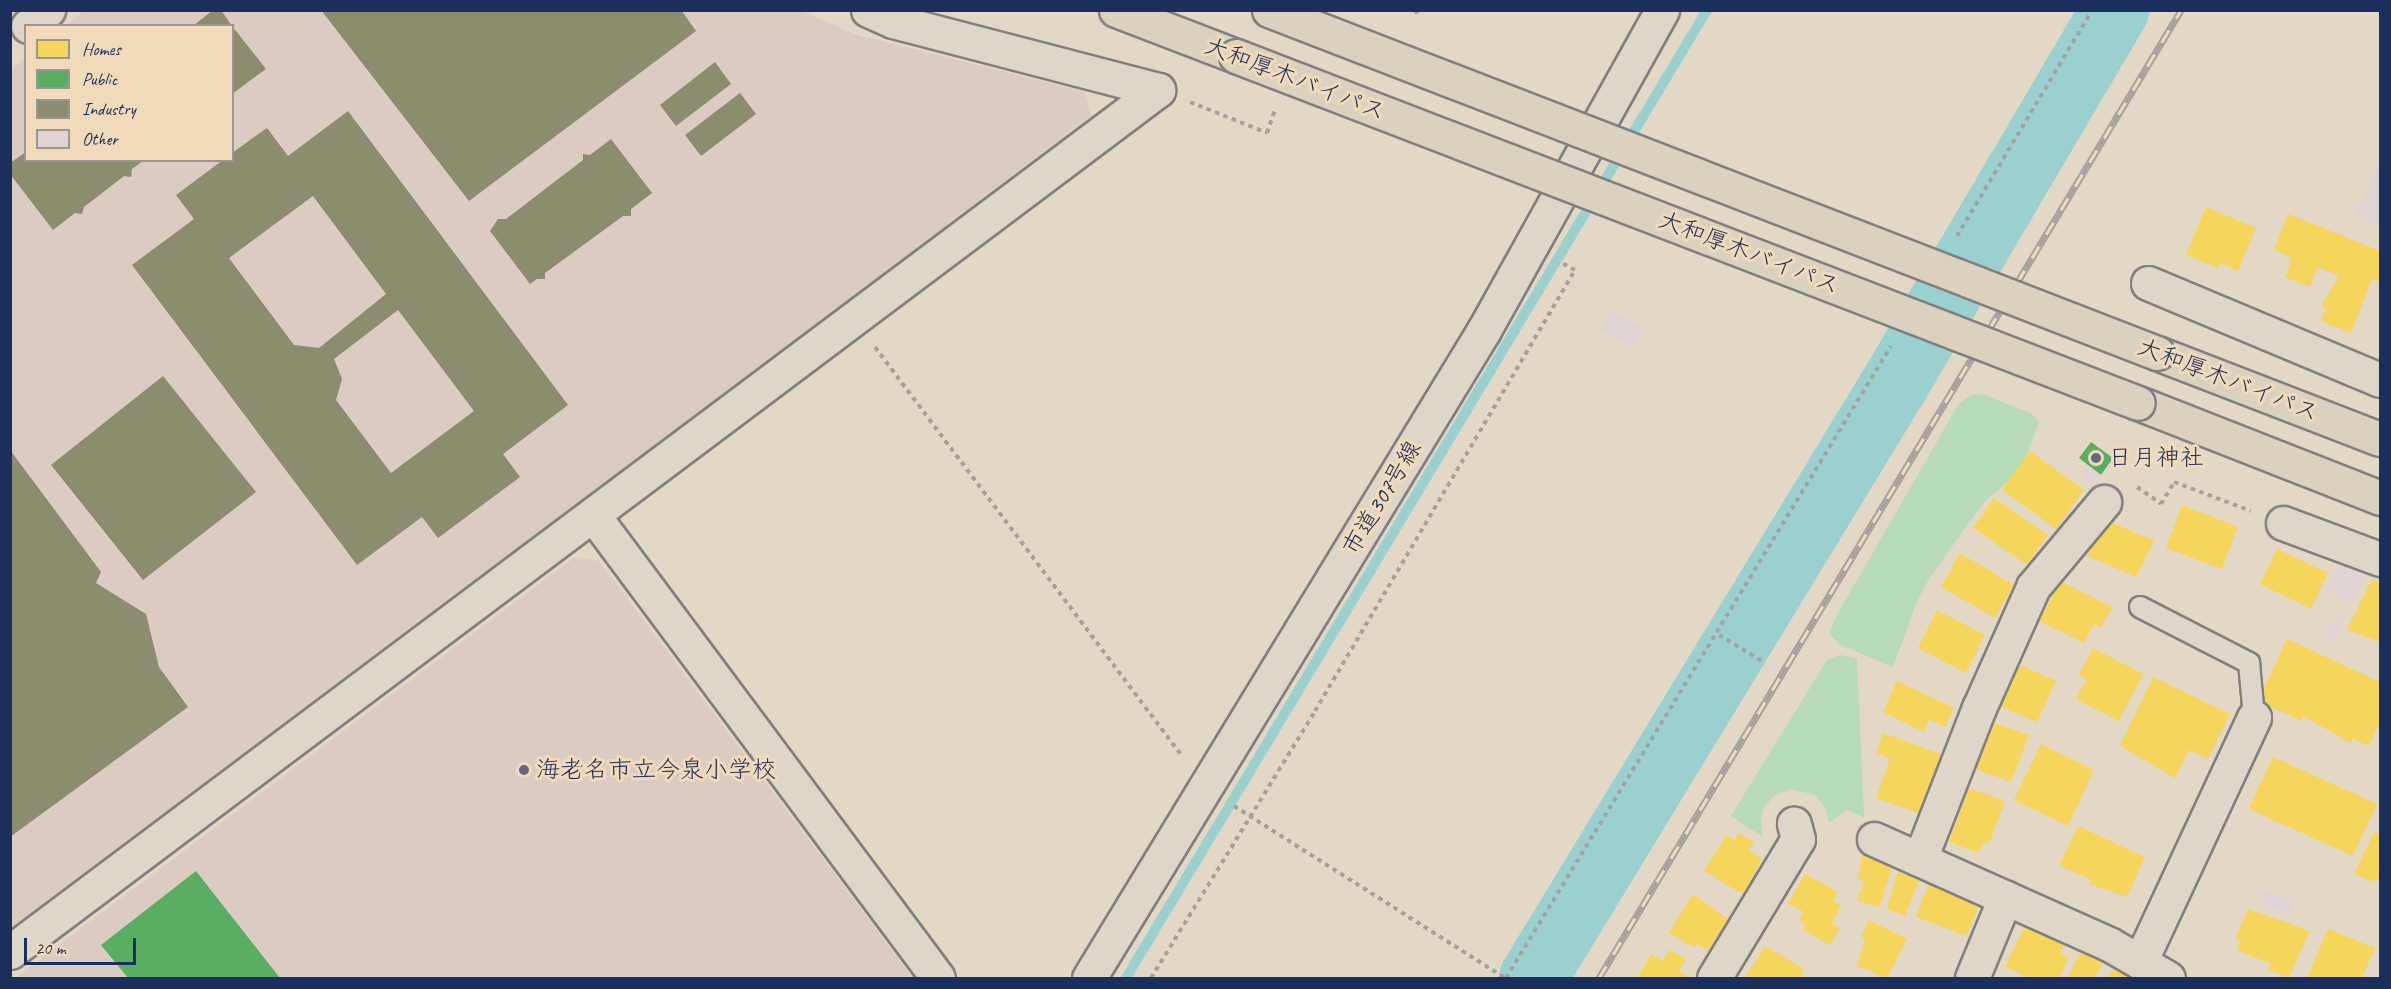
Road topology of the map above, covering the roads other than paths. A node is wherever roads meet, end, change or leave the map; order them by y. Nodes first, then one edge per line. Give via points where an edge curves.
1 (48, 10) edge
2 (868, 10) edge
3 (1116, 10) edge
4 (1269, 10) edge
5 (1662, 10) edge
6 (31, 24) edge
7 (24, 29) edge
8 (10, 39) edge
9 (2148, 283) dead end
10 (2380, 380) edge
11 (2380, 439) edge
12 (2380, 498) edge
13 (2104, 502) dead end
14 (593, 515) junction
15 (2283, 523) road end
16 (2380, 559) edge
17 (2140, 608) dead end
18 (2254, 717) joint
19 (1794, 824) dead end
20 (1874, 839) dead end
21 (1920, 859) junction
22 (2005, 898) junction
23 (10, 952) edge
24 (2140, 962) junction
25 (938, 978) edge
26 (1089, 978) edge
27 (1714, 978) edge
28 (1972, 978) edge
29 (2168, 978) edge

1 - 6 street
2 - 14 street via 893,21 1158,90
3 - 12 highway, 大和厚木バイパス, bridge
4 - 11 highway, 大和厚木バイパス, bridge
5 - 26 street, 市道307号線 via 1484,330
7 - 8 street
9 - 10 street
13 - 21 street via 2033,587 1979,708
14 - 23 street
14 - 25 street
15 - 16 street
17 - 18 lane via 2249,663
18 - 24 street
19 - 27 street via 1798,839
20 - 21 street
21 - 22 street
22 - 24 street
22 - 28 street
24 - 29 street

